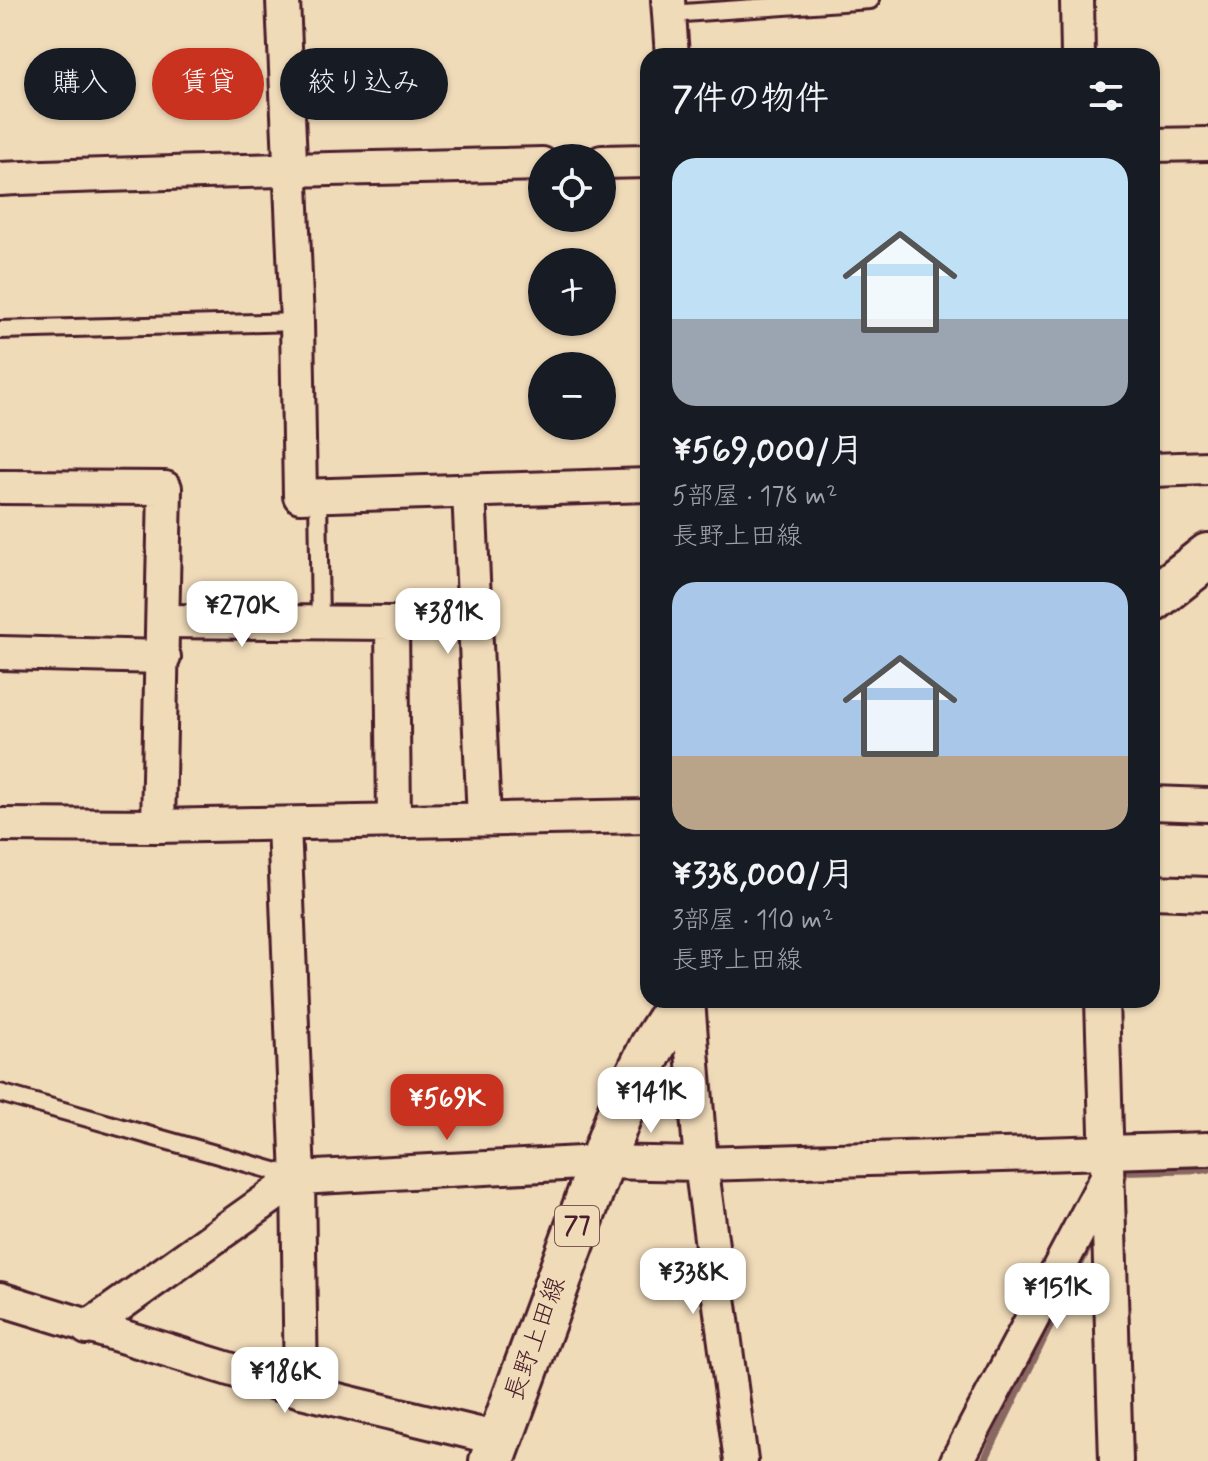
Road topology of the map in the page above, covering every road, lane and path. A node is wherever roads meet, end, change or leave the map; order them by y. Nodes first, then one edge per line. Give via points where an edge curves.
1 (283, 0) edge
2 (870, 0) edge
3 (1077, 0) edge
4 (668, 7) edge
5 (671, 48) edge
6 (1078, 48) edge
7 (1208, 144) edge
8 (1160, 145) edge
9 (640, 161) edge
10 (616, 162) edge
11 (528, 164) edge
12 (289, 171) junction
13 (0, 179) edge
14 (297, 322) junction
15 (0, 330) edge
16 (1208, 468) edge
17 (1160, 470) edge
18 (640, 485) edge
19 (0, 487) edge
20 (469, 491) junction
21 (318, 496) junction
22 (1208, 556) edge
23 (1160, 594) edge
24 (164, 621) junction
25 (320, 622) junction
26 (0, 653) edge
27 (164, 657) junction
28 (1160, 803) edge
29 (1208, 805) edge
30 (640, 816) edge
31 (484, 819) junction
32 (394, 820) junction
33 (284, 824) junction
34 (0, 825) edge
35 (158, 826) junction
36 (1160, 892) edge
37 (1208, 894) edge
38 (677, 1008) edge
39 (689, 1008) edge
40 (1102, 1008) edge
41 (0, 1093) edge
42 (1208, 1149) edge
43 (600, 1162) junction
44 (701, 1164) junction
45 (298, 1178) junction
46 (1108, 1183) junction
47 (0, 1299) edge
48 (87, 1328) junction
49 (301, 1391) junction
50 (495, 1450) edge
51 (741, 1461) edge
52 (957, 1461) edge
53 (1116, 1461) edge

1 - 12 street
2 - 4 lane
3 - 6 street
4 - 5 street
7 - 8 street
9 - 10 street
11 - 12 street
12 - 13 street
12 - 14 street
14 - 15 lane
14 - 21 street via 300,496
16 - 17 street
18 - 20 street
19 - 24 street via 165,488
20 - 21 street
20 - 31 street
21 - 25 lane
22 - 23 main road
24 - 25 street
24 - 27 street
25 - 32 street via 392,623
26 - 27 street
27 - 35 street
28 - 29 street
30 - 31 street
31 - 32 street
32 - 33 street
33 - 35 street
33 - 45 street
34 - 35 street
36 - 37 street
38 - 43 main road, 長野上田線 / 77 via 652,1047
39 - 44 street
40 - 46 street
41 - 45 lane
42 - 46 street
43 - 44 street
43 - 45 street
43 - 50 main road, 長野上田線 / 77
44 - 46 street
44 - 51 street
45 - 48 street
45 - 49 street
46 - 52 street
46 - 53 street
47 - 48 street
48 - 49 street
49 - 50 street

